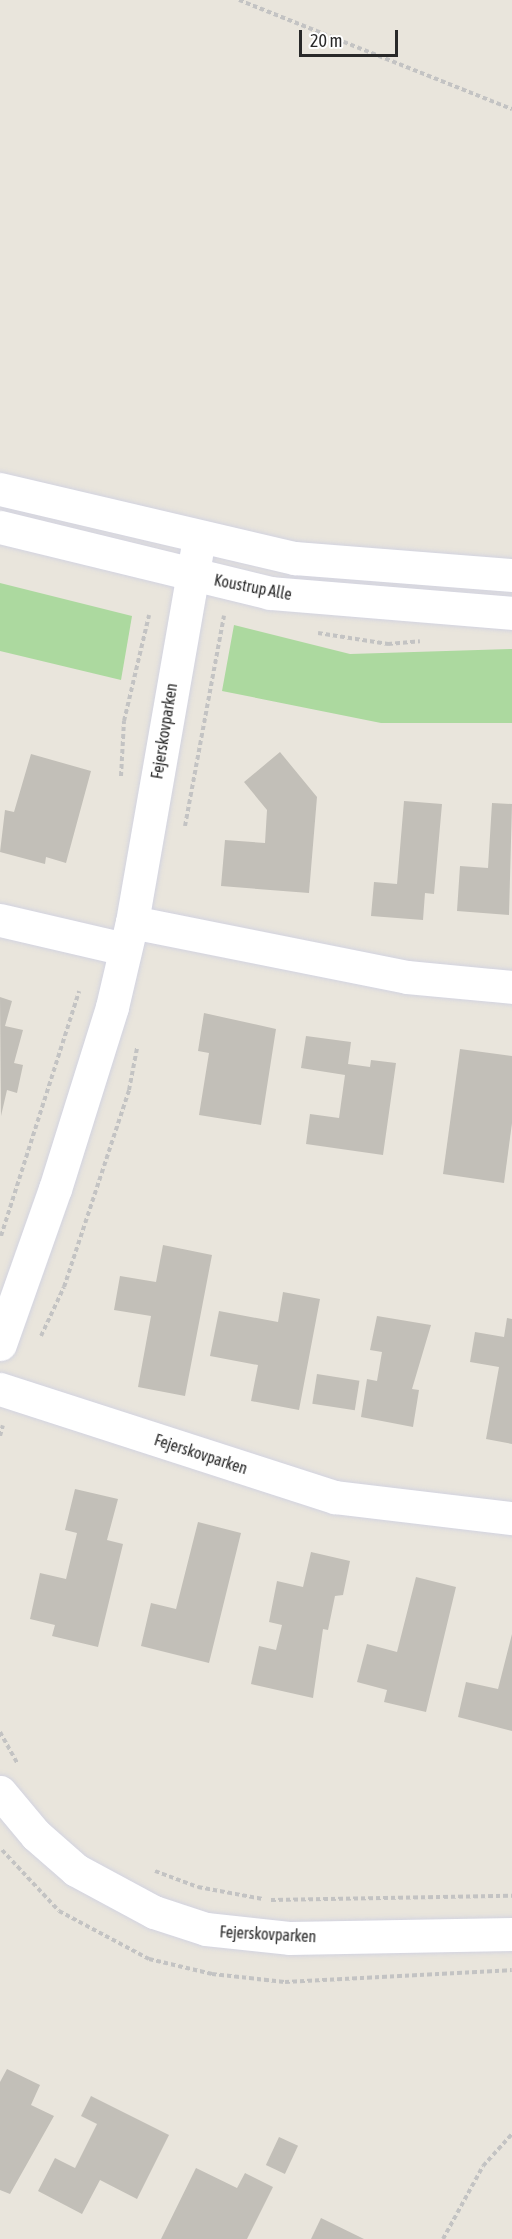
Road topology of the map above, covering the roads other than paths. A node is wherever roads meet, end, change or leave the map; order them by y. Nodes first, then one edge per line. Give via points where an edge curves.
1 (0, 489) edge
2 (0, 527) edge
3 (200, 540) junction
4 (193, 574) junction
5 (512, 575) edge
6 (512, 613) edge
7 (0, 920) edge
8 (129, 936) junction
9 (512, 987) edge
10 (0, 1344) edge
11 (0, 1389) edge
12 (512, 1518) edge
13 (11, 1783) edge
14 (512, 1934) edge

1 - 3 street
2 - 4 street, Koustrup Alle
3 - 4 street, Fejerskovparken
3 - 5 street via 295,558
4 - 6 street, Koustrup Alle via 270,593
4 - 8 street, Fejerskovparken
7 - 8 street
8 - 9 street via 407,977
8 - 10 street, Fejerskovparken via 86,1093
11 - 12 street, Fejerskovparken via 335,1497
13 - 14 street, Fejerskovparken via 36,1835 76,1870 154,1912 206,1929 289,1938

